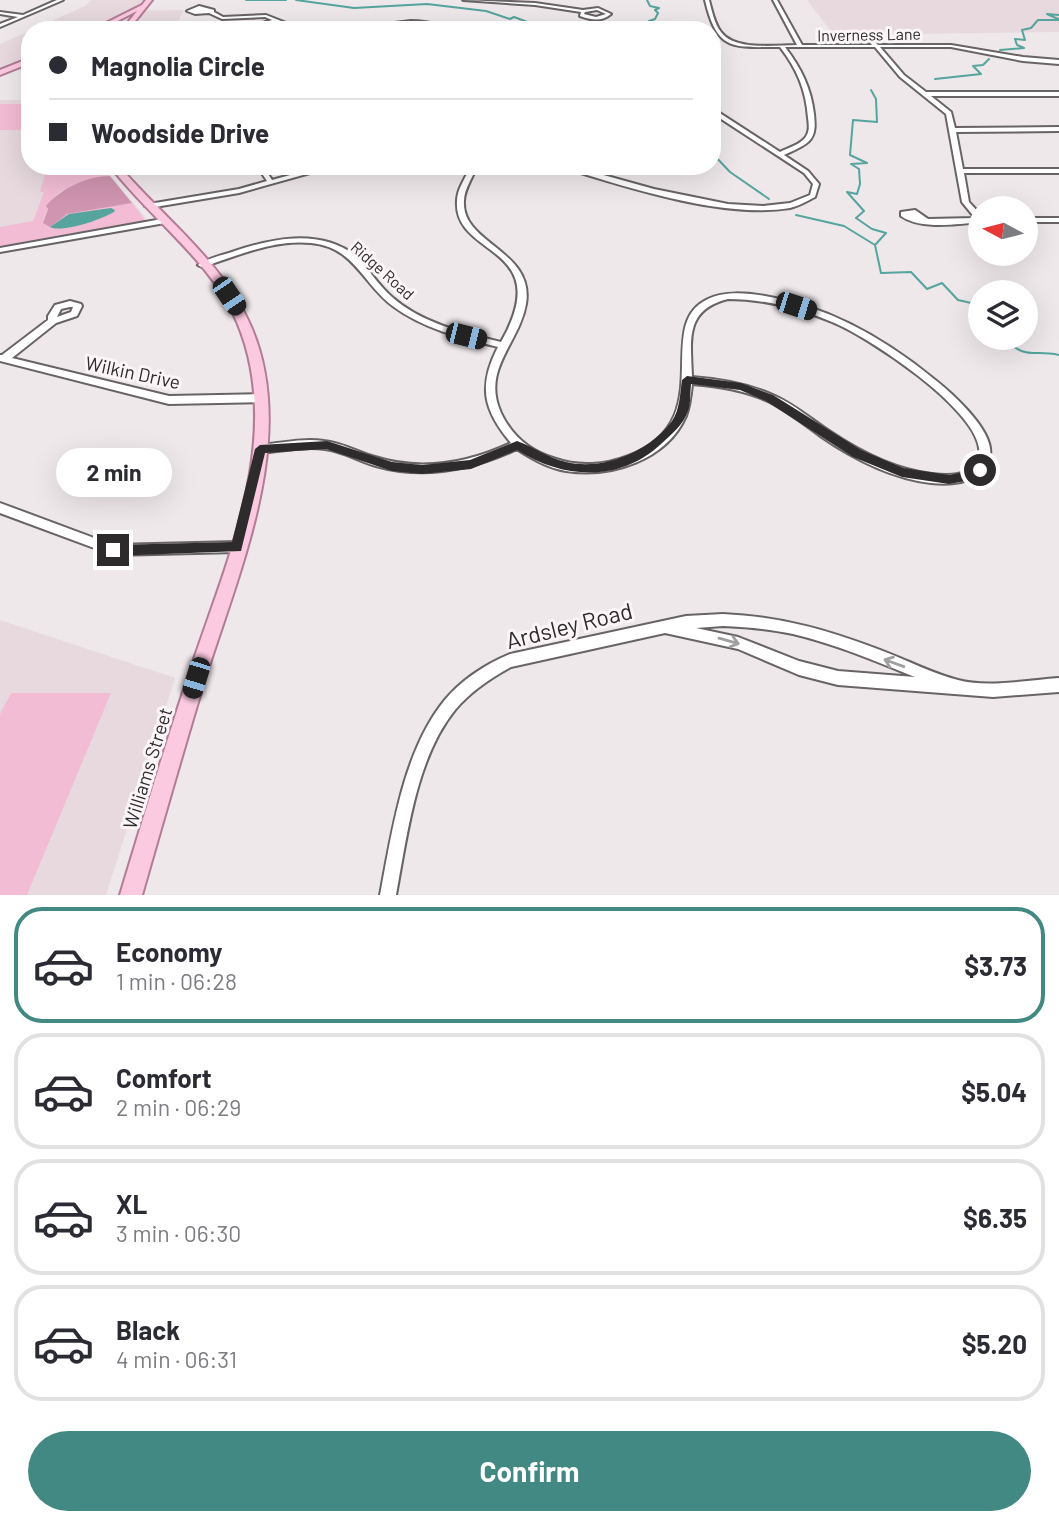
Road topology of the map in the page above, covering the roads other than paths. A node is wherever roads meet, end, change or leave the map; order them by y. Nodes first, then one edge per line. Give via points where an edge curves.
1 (61, 0) edge
2 (149, 0) edge
3 (466, 0) edge
4 (707, 0) edge
5 (775, 0) edge
6 (141, 7) junction
7 (212, 11) dead end
8 (583, 12) junction
9 (0, 13) edge
10 (25, 16) junction
11 (277, 20) joint
12 (113, 21) edge
13 (132, 21) edge
14 (274, 21) edge
15 (713, 21) edge
16 (0, 26) edge
17 (867, 35) dead end
18 (721, 36) edge
19 (877, 46) junction
20 (782, 47) junction
21 (800, 47) junction
22 (1059, 62) edge
23 (21, 67) edge
24 (17, 70) junction
25 (21, 71) edge
26 (0, 74) edge
27 (925, 94) junction
28 (1059, 94) edge
29 (721, 116) edge
30 (953, 130) junction
31 (1059, 130) edge
32 (779, 155) junction
33 (960, 171) junction
34 (1059, 171) edge
35 (122, 175) edge
36 (266, 175) edge
37 (300, 175) edge
38 (470, 175) edge
39 (594, 175) edge
40 (271, 183) junction
41 (968, 205) edge
42 (149, 206) junction
43 (968, 220) edge
44 (1038, 220) edge
45 (1059, 220) edge
46 (162, 221) junction
47 (926, 221) dead end
48 (0, 250) edge
49 (202, 265) junction
50 (53, 321) dead end
51 (502, 345) junction
52 (2, 359) edge
53 (687, 380) junction
54 (262, 398) junction
55 (517, 445) junction
56 (260, 449) junction
57 (0, 509) edge
58 (237, 547) junction
59 (663, 626) junction
60 (1059, 685) edge
61 (958, 687) junction
62 (131, 895) edge
63 (388, 895) edge

1 - 10 street
2 - 6 main road
3 - 8 street
4 - 15 street, Inverness Lane
5 - 21 street
6 - 12 main road
6 - 13 main road
7 - 11 street via 222,18 266,16
8 - 8 street via 592,18 609,14 598,9
9 - 10 street
10 - 16 street
11 - 14 street
17 - 19 street
18 - 20 street, Inverness Lane via 740,46
19 - 21 street, Inverness Lane
19 - 22 street, Inverness Lane via 960,46 1023,60
19 - 27 street via 902,76
20 - 21 street, Inverness Lane
20 - 32 street via 805,79 812,128 805,142
23 - 24 main road
24 - 25 main road
24 - 26 main road
27 - 28 street
27 - 30 street via 948,112
29 - 32 street
30 - 31 street
30 - 33 street
32 - 39 street via 813,179 816,186 811,198 778,208 702,202
33 - 34 street
33 - 41 street
35 - 42 main road, Williams Street
36 - 40 street
37 - 40 street
38 - 51 street via 461,196 461,214 473,232 508,259 522,290 519,313
40 - 42 street
42 - 46 main road, Williams Street
43 - 47 street
44 - 45 street
46 - 48 street
46 - 49 main road, Williams Street
49 - 51 street, Ridge Road via 257,245 321,243 348,254 401,308 453,332
49 - 54 main road, Williams Street via 229,296 244,323 256,355
50 - 52 street
51 - 55 street via 492,368 490,392 501,424
52 - 54 street, Wilkin Drive via 169,400
53 - 53 street via 690,324 697,307 729,296 785,303 856,330 924,375 977,432 985,463 977,472 955,479 902,473 857,454 769,398 741,387
53 - 55 street via 676,424 658,442 620,464 569,467 540,459
54 - 56 main road, Williams Street
55 - 56 street via 471,464 422,469 392,467 327,445
56 - 58 main road, Williams Street
57 - 58 street via 113,550
58 - 62 main road, Williams Street
59 -> 61 street, Ardsley Road via 738,643 826,676
61 -> 59 street, Ardsley Road via 821,634 781,624 726,618
59 - 63 street, Ardsley Road via 509,661 456,699 444,713 419,765
60 - 61 street, Ardsley Road via 1004,690

